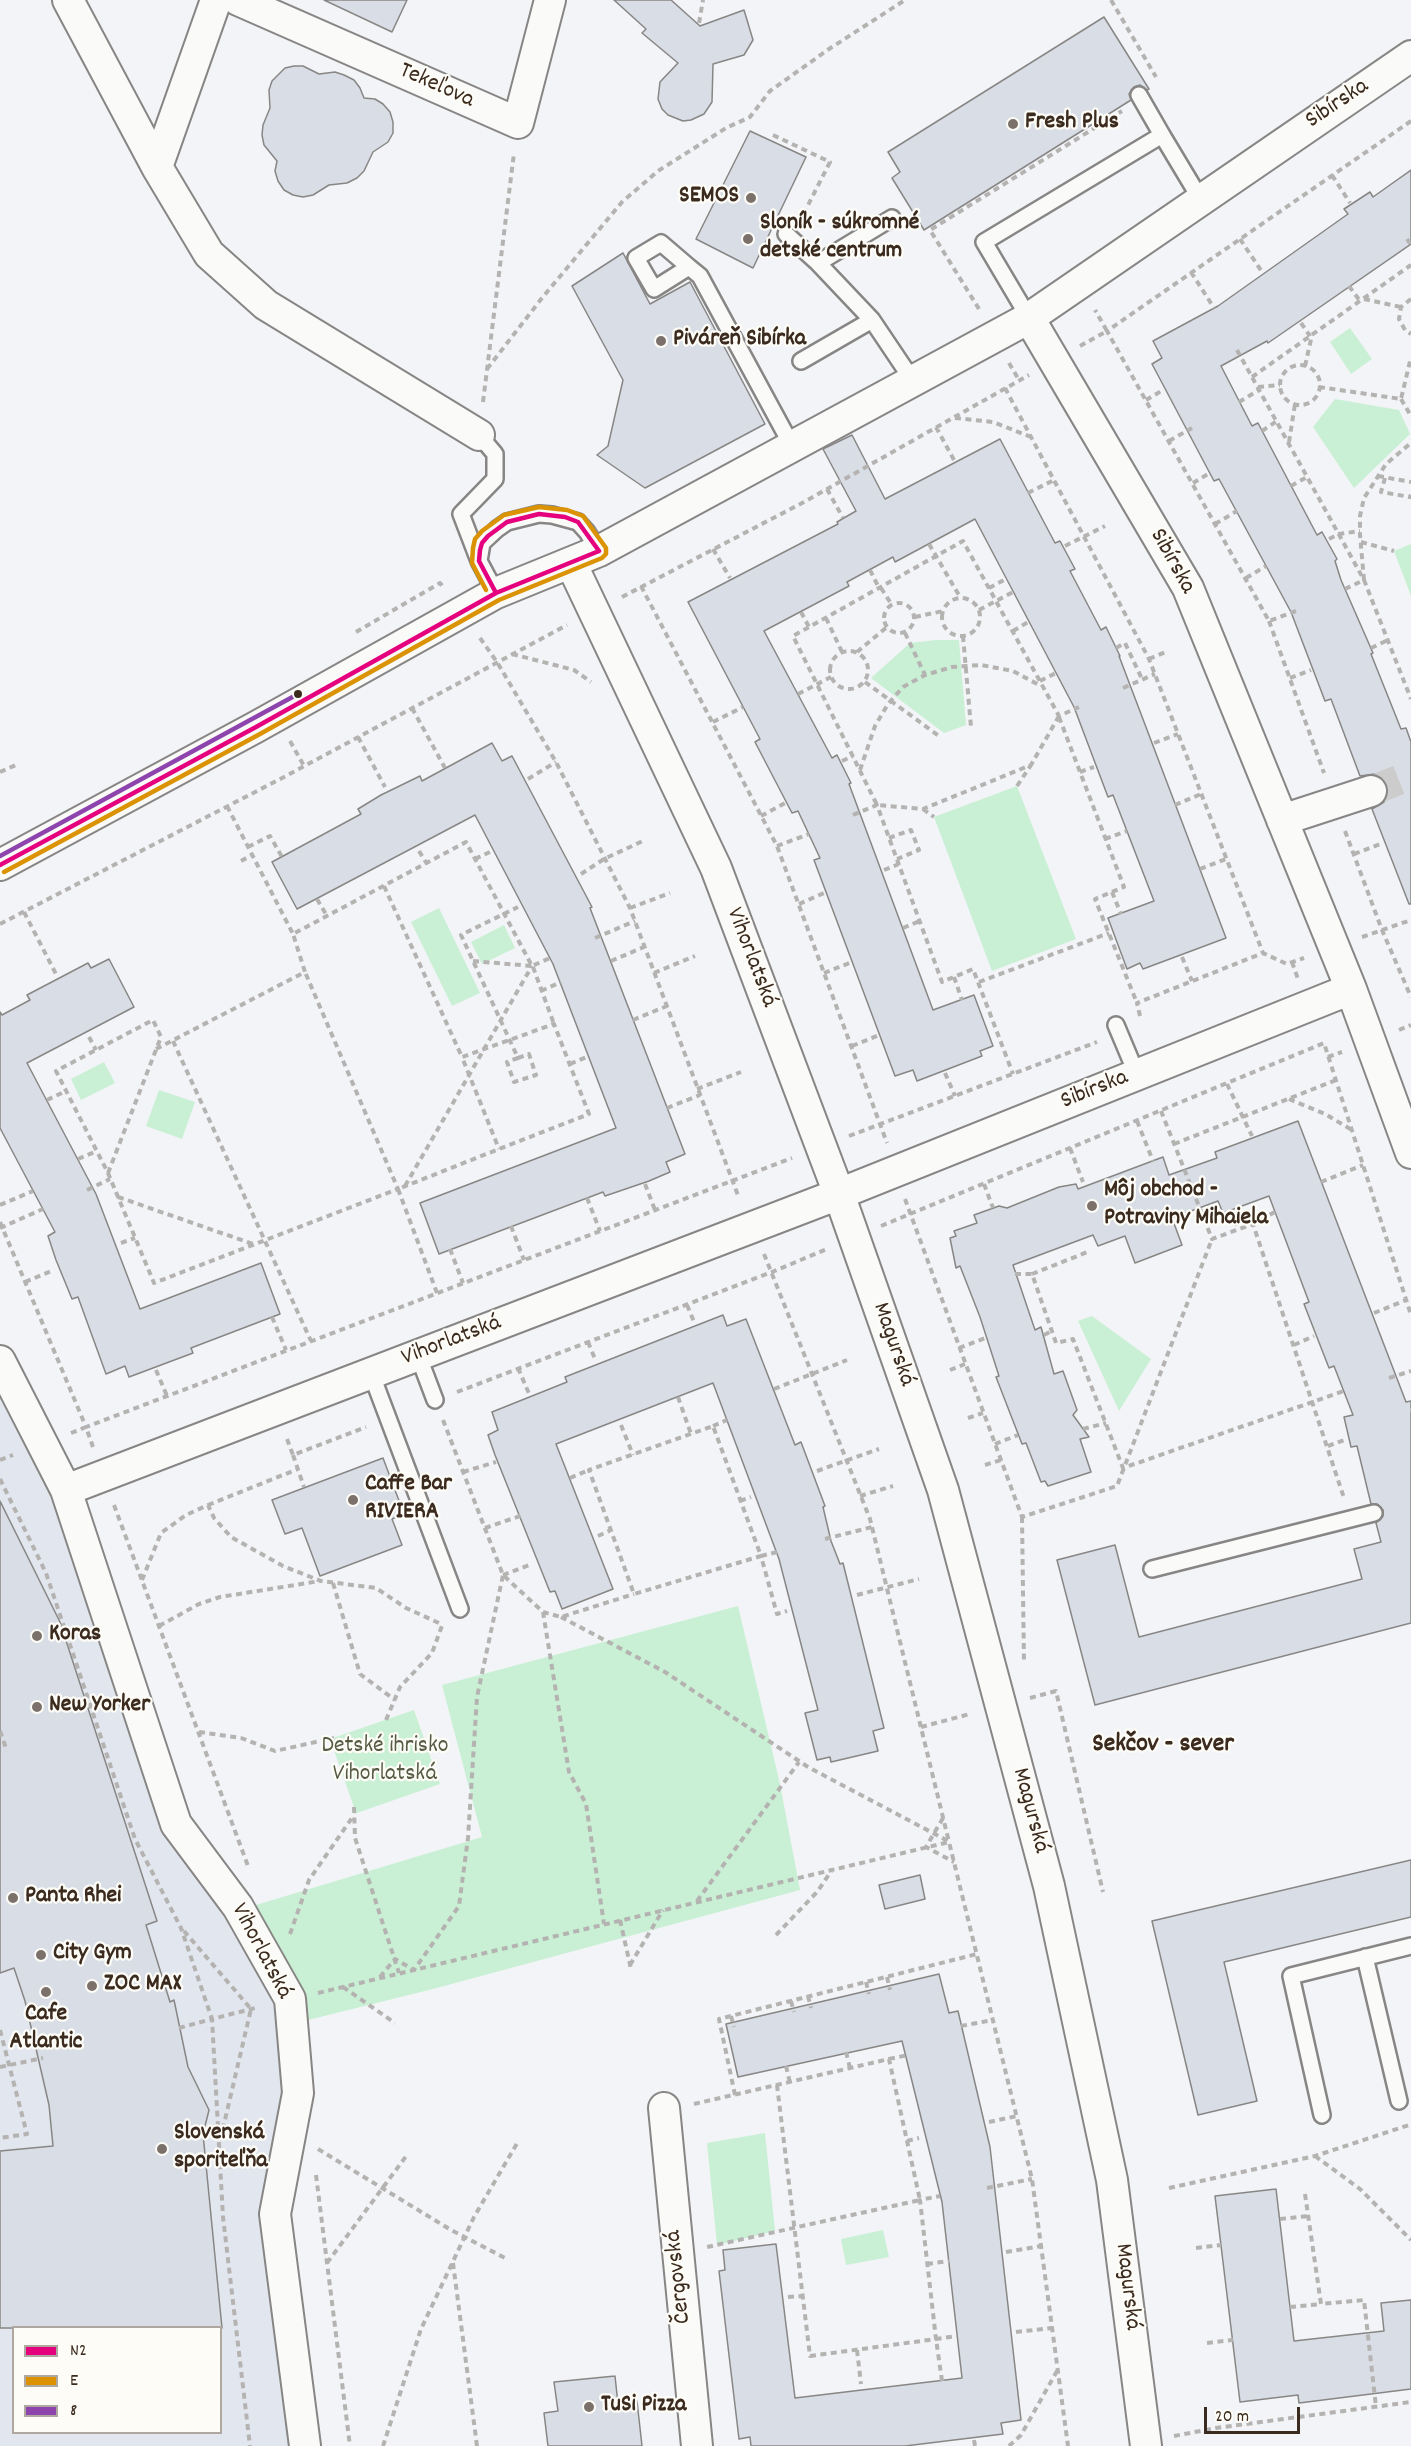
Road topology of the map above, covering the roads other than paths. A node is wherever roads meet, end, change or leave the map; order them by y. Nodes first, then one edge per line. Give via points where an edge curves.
1 (68, 0) edge
2 (216, 0) edge
3 (238, 0) edge
4 (550, 0) edge
5 (1411, 56) edge
6 (1139, 95) dead end
7 (1162, 135) junction
8 (157, 168) junction
9 (1201, 200) junction
10 (892, 218) dead end
11 (789, 237) road end
12 (818, 263) junction
13 (689, 267) dead end
14 (1029, 318) junction
15 (872, 320) junction
16 (801, 361) dead end
17 (913, 381) junction
18 (478, 435) joint
19 (792, 446) junction
20 (599, 551) junction
21 (479, 561) junction
22 (571, 563) junction
23 (496, 593) junction
24 (1371, 791) tunnel mouth
25 (1282, 820) junction
26 (0, 865) edge
27 (1351, 989) junction
28 (1118, 1029) road end
29 (1137, 1075) junction
30 (1411, 1153) edge
31 (839, 1194) junction
32 (417, 1355) junction
33 (0, 1361) edge
34 (371, 1373) junction
35 (435, 1400) road end
36 (66, 1490) junction
37 (1374, 1513) dead end
38 (1152, 1569) dead end
39 (460, 1609) road end
40 (1411, 1946) edge
41 (1365, 1957) junction
42 (1399, 2101) dead end
43 (675, 2107) road end
44 (1322, 2115) dead end
45 (305, 2446) edge
46 (697, 2446) edge
47 (1146, 2446) edge

1 - 8 street
2 - 8 street
3 - 4 street, Tekeľova via 518,123
5 - 9 street, Sibírska
6 - 7 lane
7 - 9 lane
7 - 14 lane via 984,242
8 - 18 street via 209,254 266,305
9 - 14 street, Sibírska
10 - 12 lane
11 - 12 lane
12 - 15 lane
13 - 19 lane via 700,276
14 - 17 street, Sibírska
14 - 25 street, Sibírska via 1188,588
15 - 16 lane
15 - 17 lane
17 - 19 street, Sibírska
18 - 21 lane via 495,454 495,479 461,514
19 - 20 street, Sibírska
20 - 21 lane via 578,522 539,514 507,522 497,529 482,543
20 - 22 street, Sibírska
21 - 23 lane
22 - 23 street
22 - 31 street, Vihorlatská via 716,868
23 - 26 street
24 - 25 street
25 - 27 street, Sibírska
27 - 29 street, Sibírska
27 - 30 street, Sibírska
28 - 29 lane
29 - 31 street, Sibírska
31 - 32 street, Vihorlatská
31 - 47 street, Magurská via 944,1490 1049,1886 1112,2181
32 - 34 street, Vihorlatská
32 - 35 lane
33 - 36 street, Vihorlatská
34 - 36 street, Vihorlatská
34 - 39 lane
36 - 45 street, Vihorlatská via 176,1824 238,1907 290,1999 298,2093 275,2214
37 - 38 lane
40 - 41 lane
41 - 42 lane
41 - 44 lane via 1291,1976
43 - 46 street, Čergovská

